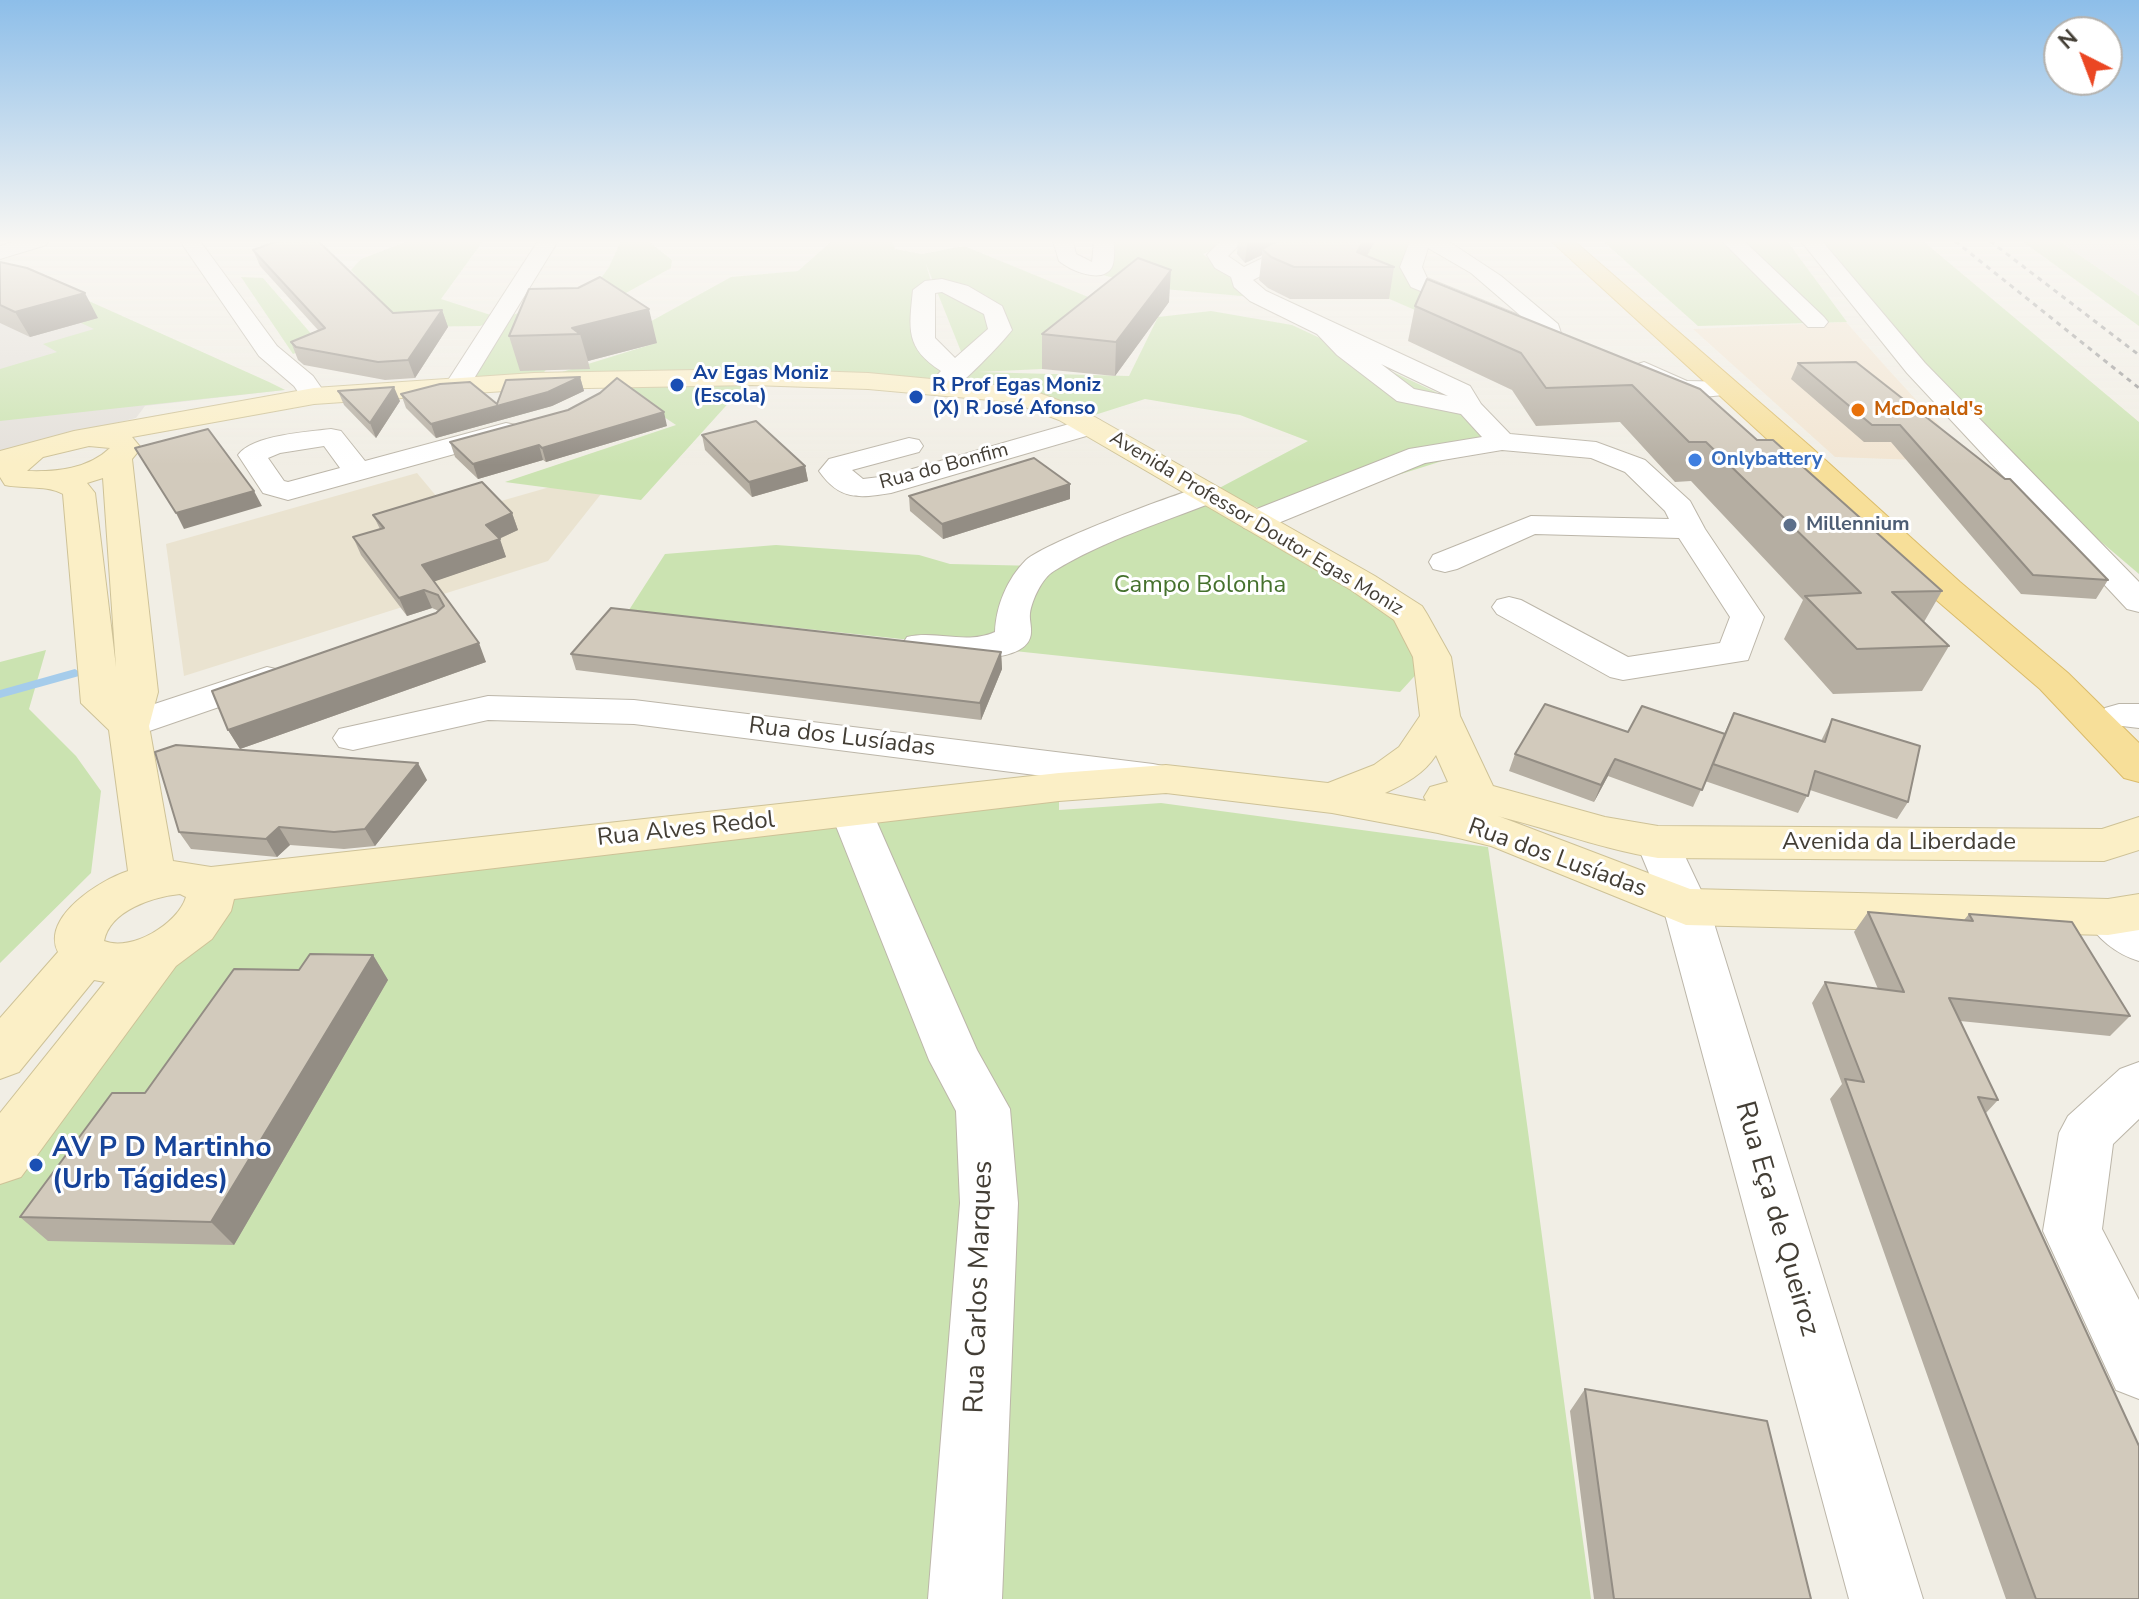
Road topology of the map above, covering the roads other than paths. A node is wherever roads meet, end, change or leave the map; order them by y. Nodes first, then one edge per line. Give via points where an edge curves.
1 (243, 316) edge
2 (501, 316) edge
3 (1298, 316) edge
4 (1501, 316) edge
5 (1534, 316) edge
6 (1644, 316) edge
7 (1809, 316) edge
8 (1864, 316) edge
9 (1816, 322) dead end
10 (1550, 336) junction
11 (1577, 345) edge
12 (1619, 358) edge
13 (613, 379) junction
14 (458, 385) junction
15 (1726, 387) junction
16 (314, 396) junction
17 (582, 406) edge
18 (533, 423) edge
19 (1090, 426) junction
20 (1502, 442) junction
21 (909, 446) dead end
22 (112, 447) junction
23 (11, 465) edge
24 (359, 473) dead end
25 (56, 480) junction
26 (1208, 494) junction
27 (1255, 521) junction
28 (1689, 529) junction
29 (1445, 562) dead end
30 (2139, 602) edge
31 (1509, 607) dead end
32 (890, 641) edge
33 (301, 667) edge
34 (2054, 681) junction
35 (1440, 716) junction
36 (2132, 719) edge
37 (129, 726) junction
38 (353, 738) dead end
39 (1414, 757) junction
40 (2139, 768) edge
41 (1166, 779) junction
42 (1332, 798) junction
43 (1453, 805) junction
44 (851, 811) junction
45 (2139, 833) edge
46 (1658, 842) junction
47 (153, 880) junction
48 (207, 885) junction
49 (1686, 907) junction
50 (2129, 924) edge
51 (158, 952) junction
52 (85, 955) junction
53 (0, 1056) edge
54 (2139, 1085) edge
55 (0, 1158) edge
56 (2139, 1367) edge
57 (965, 1599) edge
58 (1886, 1599) edge

1 - 16 street via 268,351
2 - 14 street
3 - 20 street via 1461,392
4 - 10 street
5 - 10 street via 1550,329
6 - 15 main road
7 - 9 street
8 - 30 street
10 - 11 street
12 - 15 street via 1683,389
13 - 14 street, Avenida Professor Doutor Egas Moniz
13 - 17 street
13 - 19 street, Avenida Professor Doutor Egas Moniz via 948,379 1016,394
14 - 16 street, Avenida Professor Doutor Egas Moniz
15 - 34 main road
16 - 22 street, Avenida Professor Doutor Egas Moniz via 192,416
18 - 24 street
19 - 21 street, Rua do Bonfim via 891,484 857,489 834,471 839,465
19 - 26 street, Avenida Professor Doutor Egas Moniz
20 - 27 street via 1419,455
20 - 28 street via 1596,450 1635,466 1679,507
22 - 23 street via 62,442
22 - 25 street via 91,472
22 - 37 street via 138,692
23 - 25 street via 26,481
25 - 37 street via 79,493 101,703
26 - 27 street, Avenida Professor Doutor Egas Moniz
26 - 32 street via 1039,566 1013,612 1013,637 990,648
27 - 35 street, Avenida Professor Doutor Egas Moniz via 1409,614 1432,657
28 - 29 street via 1531,525
28 - 31 street via 1747,617 1735,652 1623,669
33 - 37 street
34 - 36 main road
34 - 40 main road
35 - 39 street
35 - 43 street, Avenida Professor Doutor Egas Moniz
37 - 47 street
38 - 41 street, Rua dos Lusíadas via 488,708 634,712
39 - 42 street via 1389,775
39 - 43 street
41 - 42 street, Rua dos Lusíadas
41 - 44 street, Rua Alves Redol
42 - 43 street, Rua dos Lusíadas
43 - 46 street, Rua dos Lusíadas via 1524,805 1568,823
43 - 49 street, Rua dos Lusíadas via 1503,833
44 - 48 street, Rua Alves Redol
44 - 57 street, Rua Carlos Marques via 955,1060 983,1109 989,1203
45 - 46 street, Avenida da Liberdade via 2104,845
46 - 49 street, Rua Eça de Queiroz
47 - 48 street, Rua Alves Redol via 180,877
47 - 52 street via 115,897 86,922 79,946
48 - 51 street via 211,905 204,918
49 - 50 street
49 - 58 street, Rua Eça de Queiroz
51 - 52 street via 116,962
51 - 55 street
52 - 53 street
54 - 56 street via 2087,1133 2072,1231

